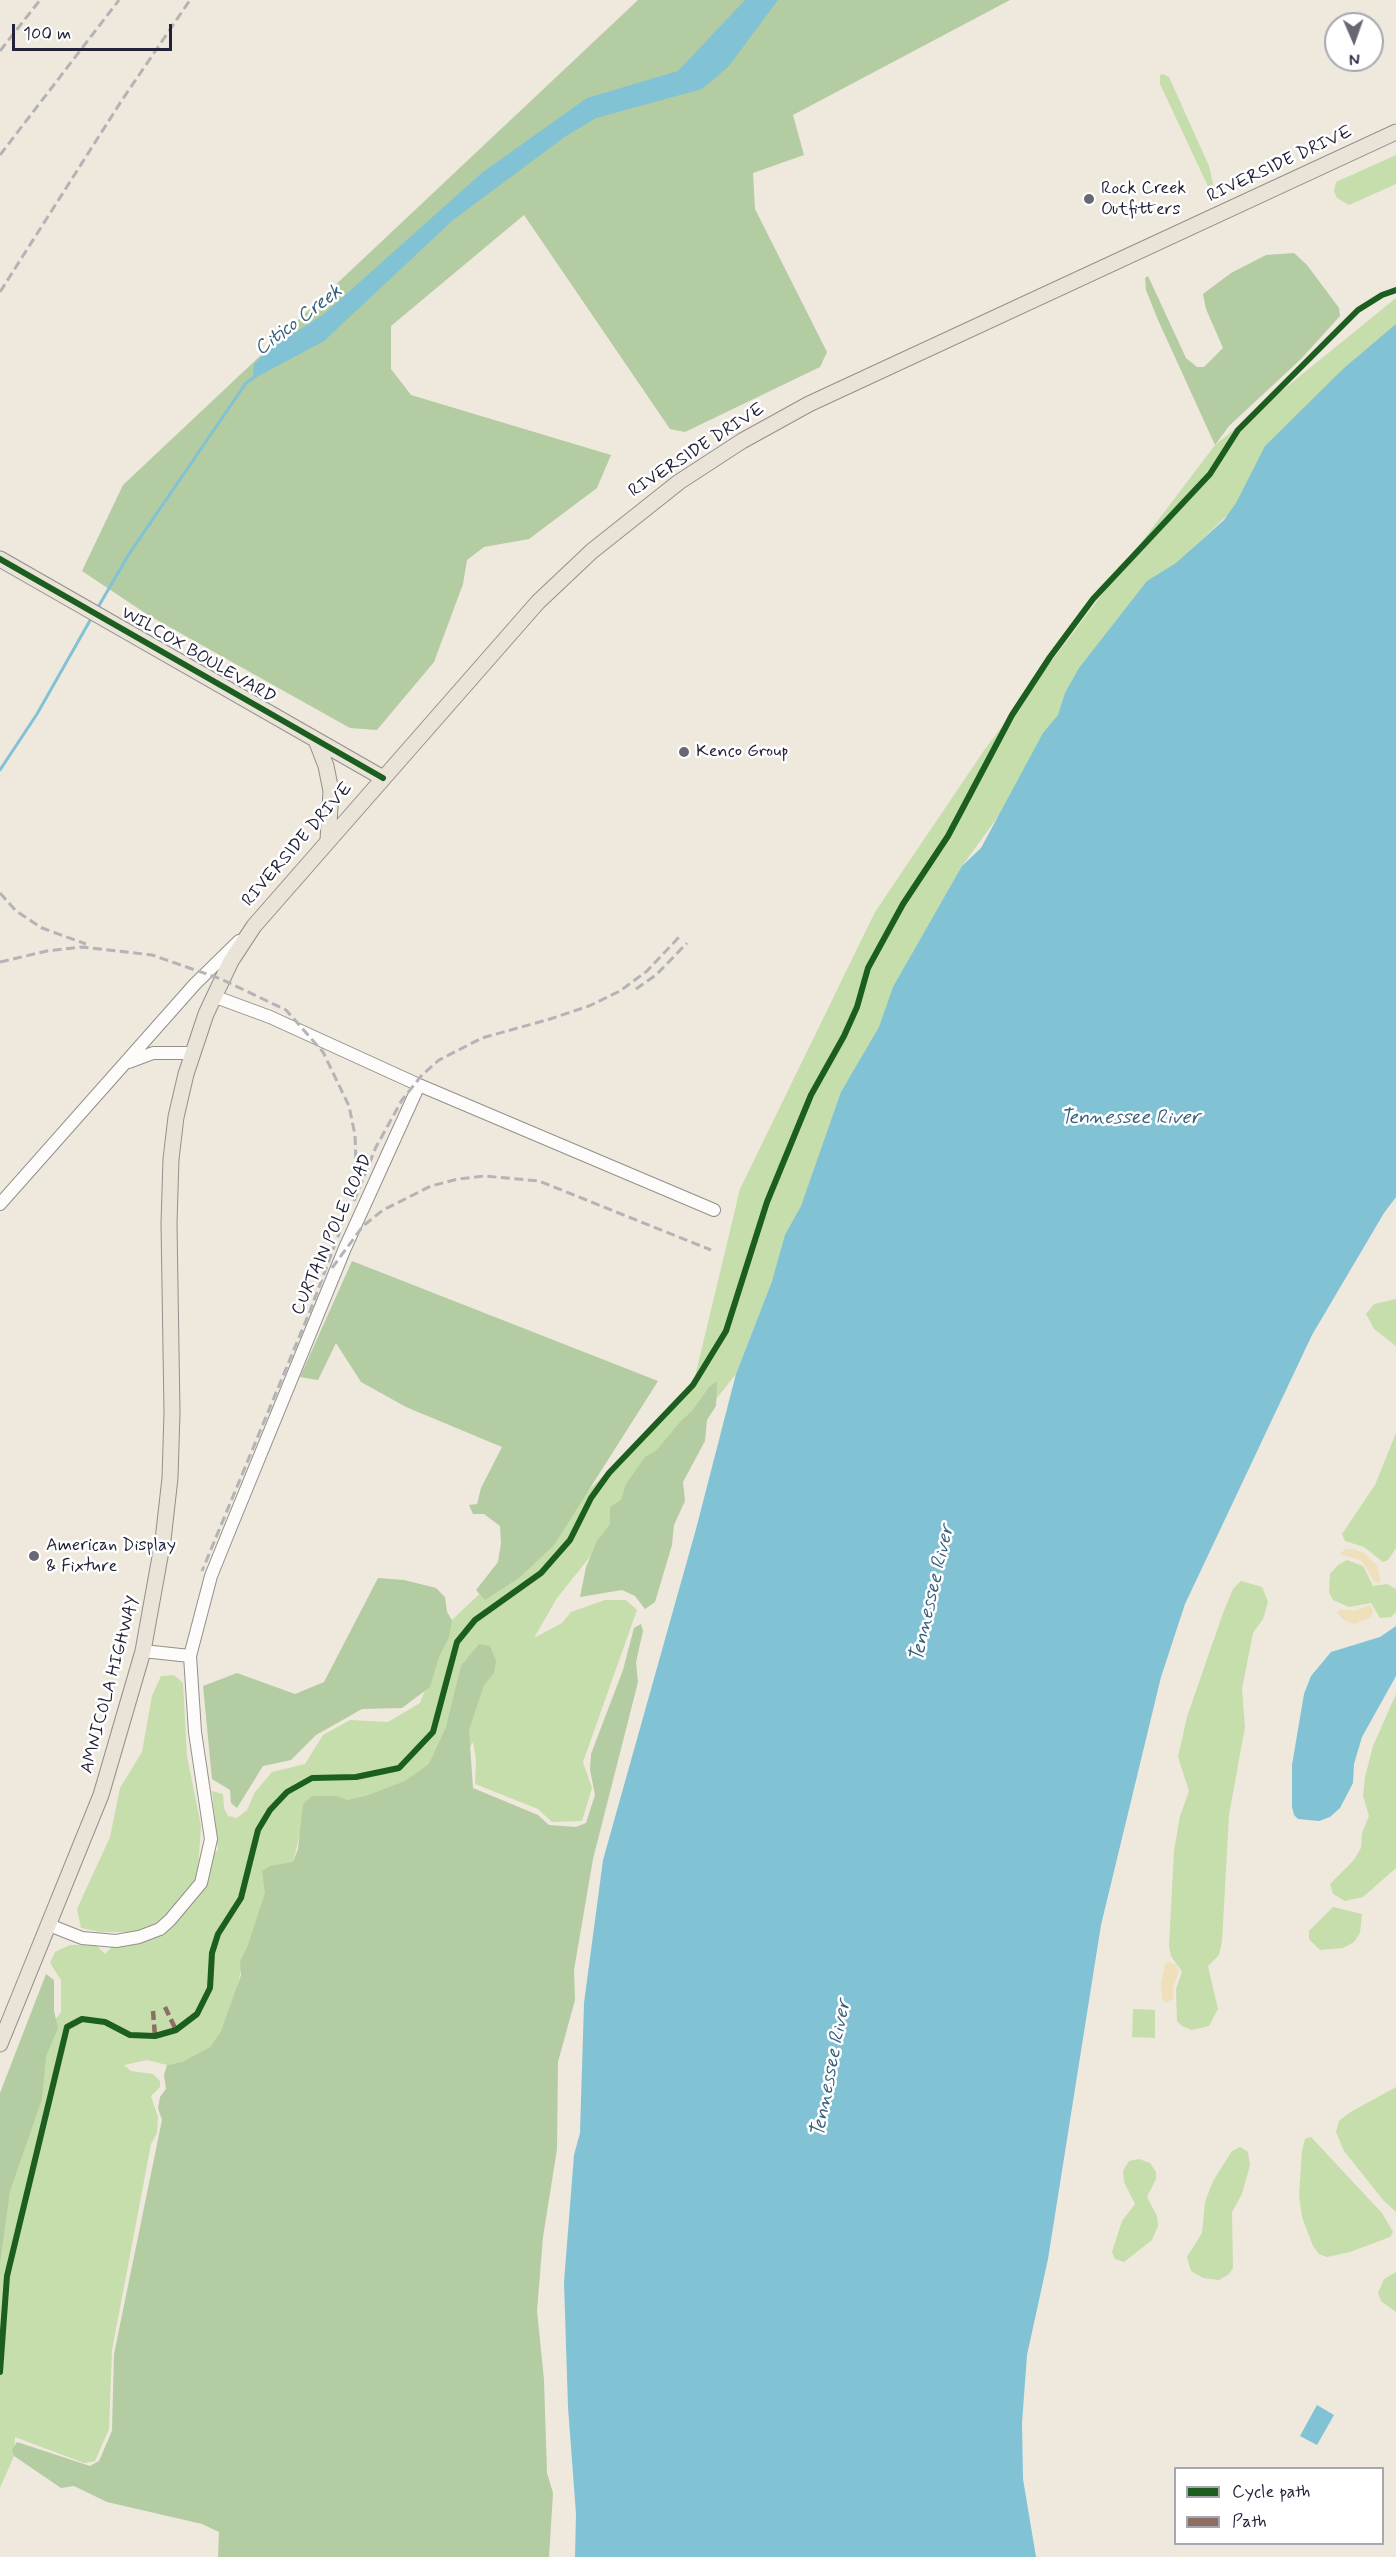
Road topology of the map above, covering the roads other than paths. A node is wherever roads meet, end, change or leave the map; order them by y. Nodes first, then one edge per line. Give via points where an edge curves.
1 (1396, 132) edge
2 (0, 559) edge
3 (316, 740) junction
4 (383, 778) junction
5 (328, 840) junction
6 (254, 926) junction
7 (213, 996) junction
8 (200, 1031) joint
9 (192, 1053) junction
10 (125, 1064) junction
11 (419, 1085) junction
12 (0, 1204) edge
13 (714, 1210) dead end
14 (143, 1651) junction
15 (190, 1656) junction
16 (48, 1925) junction
17 (0, 2044) edge

1 - 4 main road, RIVERSIDE DRIVE via 843,388 709,461 642,510 564,576
2 - 3 main road, WILCOX BOULEVARD
3 - 4 main road, WILCOX BOULEVARD
3 - 5 main road via 331,791
4 - 5 main road, RIVERSIDE DRIVE
5 - 6 main road, RIVERSIDE DRIVE
6 - 7 main road, RIVERSIDE DRIVE
6 - 10 street via 195,984
7 - 8 main road, RIVERSIDE DRIVE
7 - 11 street via 270,1017
8 - 9 main road, AMNICOLA HIGHWAY
9 - 10 street via 153,1053
9 - 14 main road, AMNICOLA HIGHWAY via 176,1117 171,1159 170,1478 164,1540
10 - 12 street
11 - 13 street
11 - 15 street, CURTAIN POLE ROAD via 345,1248 211,1576
14 - 15 street
14 - 16 main road, AMNICOLA HIGHWAY via 101,1795
15 - 16 street, CURTAIN POLE ROAD via 195,1732 211,1839 201,1883 160,1929 140,1937 116,1941 82,1938
16 - 17 main road, AMNICOLA HIGHWAY

